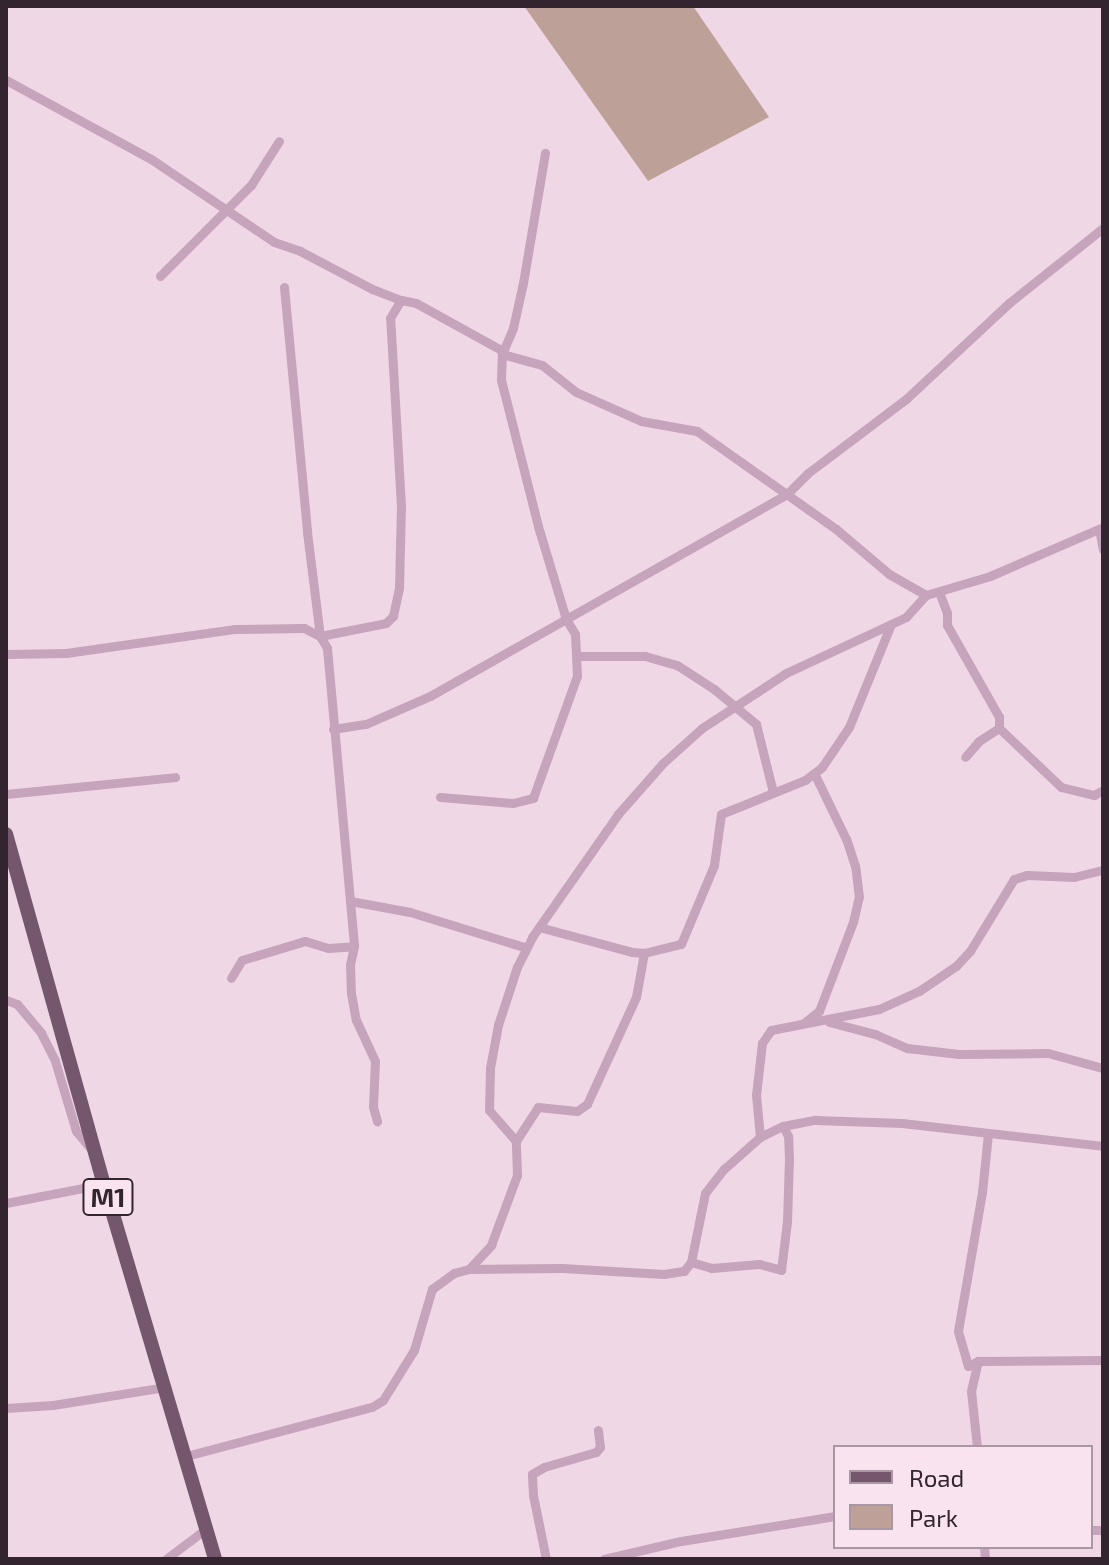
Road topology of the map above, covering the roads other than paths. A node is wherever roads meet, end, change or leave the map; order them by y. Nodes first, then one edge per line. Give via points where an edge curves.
1 (6, 80) edge
2 (279, 141) dead end
3 (545, 153) dead end
4 (227, 208) junction
5 (1103, 228) edge
6 (160, 276) dead end
7 (284, 287) dead end
8 (401, 300) junction
9 (502, 354) junction
10 (787, 494) junction
11 (1101, 528) edge
12 (1103, 550) edge
13 (939, 592) junction
14 (926, 595) junction
15 (566, 619) junction
16 (891, 624) junction
17 (320, 636) junction
18 (6, 654) edge
19 (578, 656) junction
20 (735, 704) junction
21 (999, 728) junction
22 (333, 729) junction
23 (965, 757) dead end
24 (814, 773) junction
25 (175, 777) dead end
26 (1103, 790) edge
27 (773, 792) junction
28 (6, 794) edge
29 (440, 797) dead end
30 (6, 834) edge
31 (1103, 870) edge
32 (350, 901) junction
33 (539, 927) junction
34 (354, 946) junction
35 (527, 948) junction
36 (644, 953) junction
37 (231, 978) dead end
38 (6, 1000) edge
39 (826, 1021) junction
40 (803, 1024) junction
41 (1103, 1068) edge
42 (377, 1121) dead end
43 (783, 1126) junction
44 (988, 1134) junction
45 (760, 1137) junction
46 (516, 1141) junction
47 (1103, 1146) edge
48 (96, 1153) junction
49 (104, 1184) junction
50 (6, 1203) edge
51 (691, 1262) junction
52 (469, 1269) junction
53 (1103, 1360) edge
54 (978, 1361) junction
55 (968, 1366) junction
56 (972, 1381) junction
57 (165, 1387) junction
58 (6, 1408) edge
59 (598, 1430) dead end
60 (977, 1445) edge
61 (186, 1456) junction
62 (833, 1516) edge
63 (207, 1528) junction
64 (644, 1554) edge
65 (217, 1558) edge
66 (166, 1559) edge
67 (546, 1559) edge
68 (604, 1559) edge

1 - 4 street via 151,159
2 - 4 street via 251,185
3 - 9 street via 523,283
4 - 6 street
4 - 8 street via 274,242
5 - 10 street
7 - 17 street
8 - 9 street via 416,303
8 - 17 street via 390,318 401,506 397,602 386,623
9 - 10 street via 542,365 576,392 641,421 697,431
9 - 15 street via 503,395
10 - 14 street via 889,574
10 - 15 street
11 - 12 street
11 - 13 street
13 - 14 street
13 - 21 street via 947,625 999,717
14 - 16 street via 906,617
15 - 19 street
15 - 22 street via 430,696 366,724
16 - 20 street via 786,673
16 - 24 street via 849,727
17 - 18 street via 304,628 235,629 109,649
17 - 22 street via 327,648
19 - 20 street via 664,661
19 - 29 street via 574,692 533,798 513,803
20 - 27 street via 760,731
20 - 33 street via 663,763 625,806
21 - 23 street
21 - 26 street via 1061,787 1094,795
22 - 32 street
24 - 27 street
24 - 40 street via 846,839 859,897 819,1011
25 - 28 street
27 - 36 street via 721,814 714,865 684,940
30 - 48 main road, M1
31 - 39 street via 1074,877 1014,879 978,941 956,966 879,1009
32 - 34 street
32 - 35 street via 410,912
33 - 35 street
33 - 36 street
34 - 37 street via 328,948 305,941 242,960
34 - 42 street via 351,993 356,1020 375,1061
35 - 46 street via 498,1025 488,1095 493,1118
36 - 46 street via 636,997 587,1104 577,1111 538,1107
38 - 48 street via 17,1004 41,1033 76,1131
39 - 40 street
39 - 41 street via 907,1048 959,1054 1048,1053
40 - 45 street via 771,1030 762,1043 756,1095
43 - 44 street via 839,1120
43 - 45 street
43 - 51 street via 789,1160 781,1270 759,1264 712,1268
44 - 47 street
44 - 55 street via 958,1331
45 - 51 street via 705,1193
46 - 52 street via 517,1175 493,1240
48 - 49 main road, M1
49 - 50 street
49 - 57 main road, M1
51 - 52 street via 684,1271 664,1274
52 - 61 street via 432,1289 414,1350 383,1400
53 - 54 street
54 - 55 street
54 - 56 street
55 - 56 street
56 - 60 street
57 - 58 street
57 - 61 main road, M1
59 - 67 street via 596,1452 532,1474
61 - 63 main road, M1
62 - 64 street
63 - 65 main road, M1
63 - 66 street
64 - 68 street

